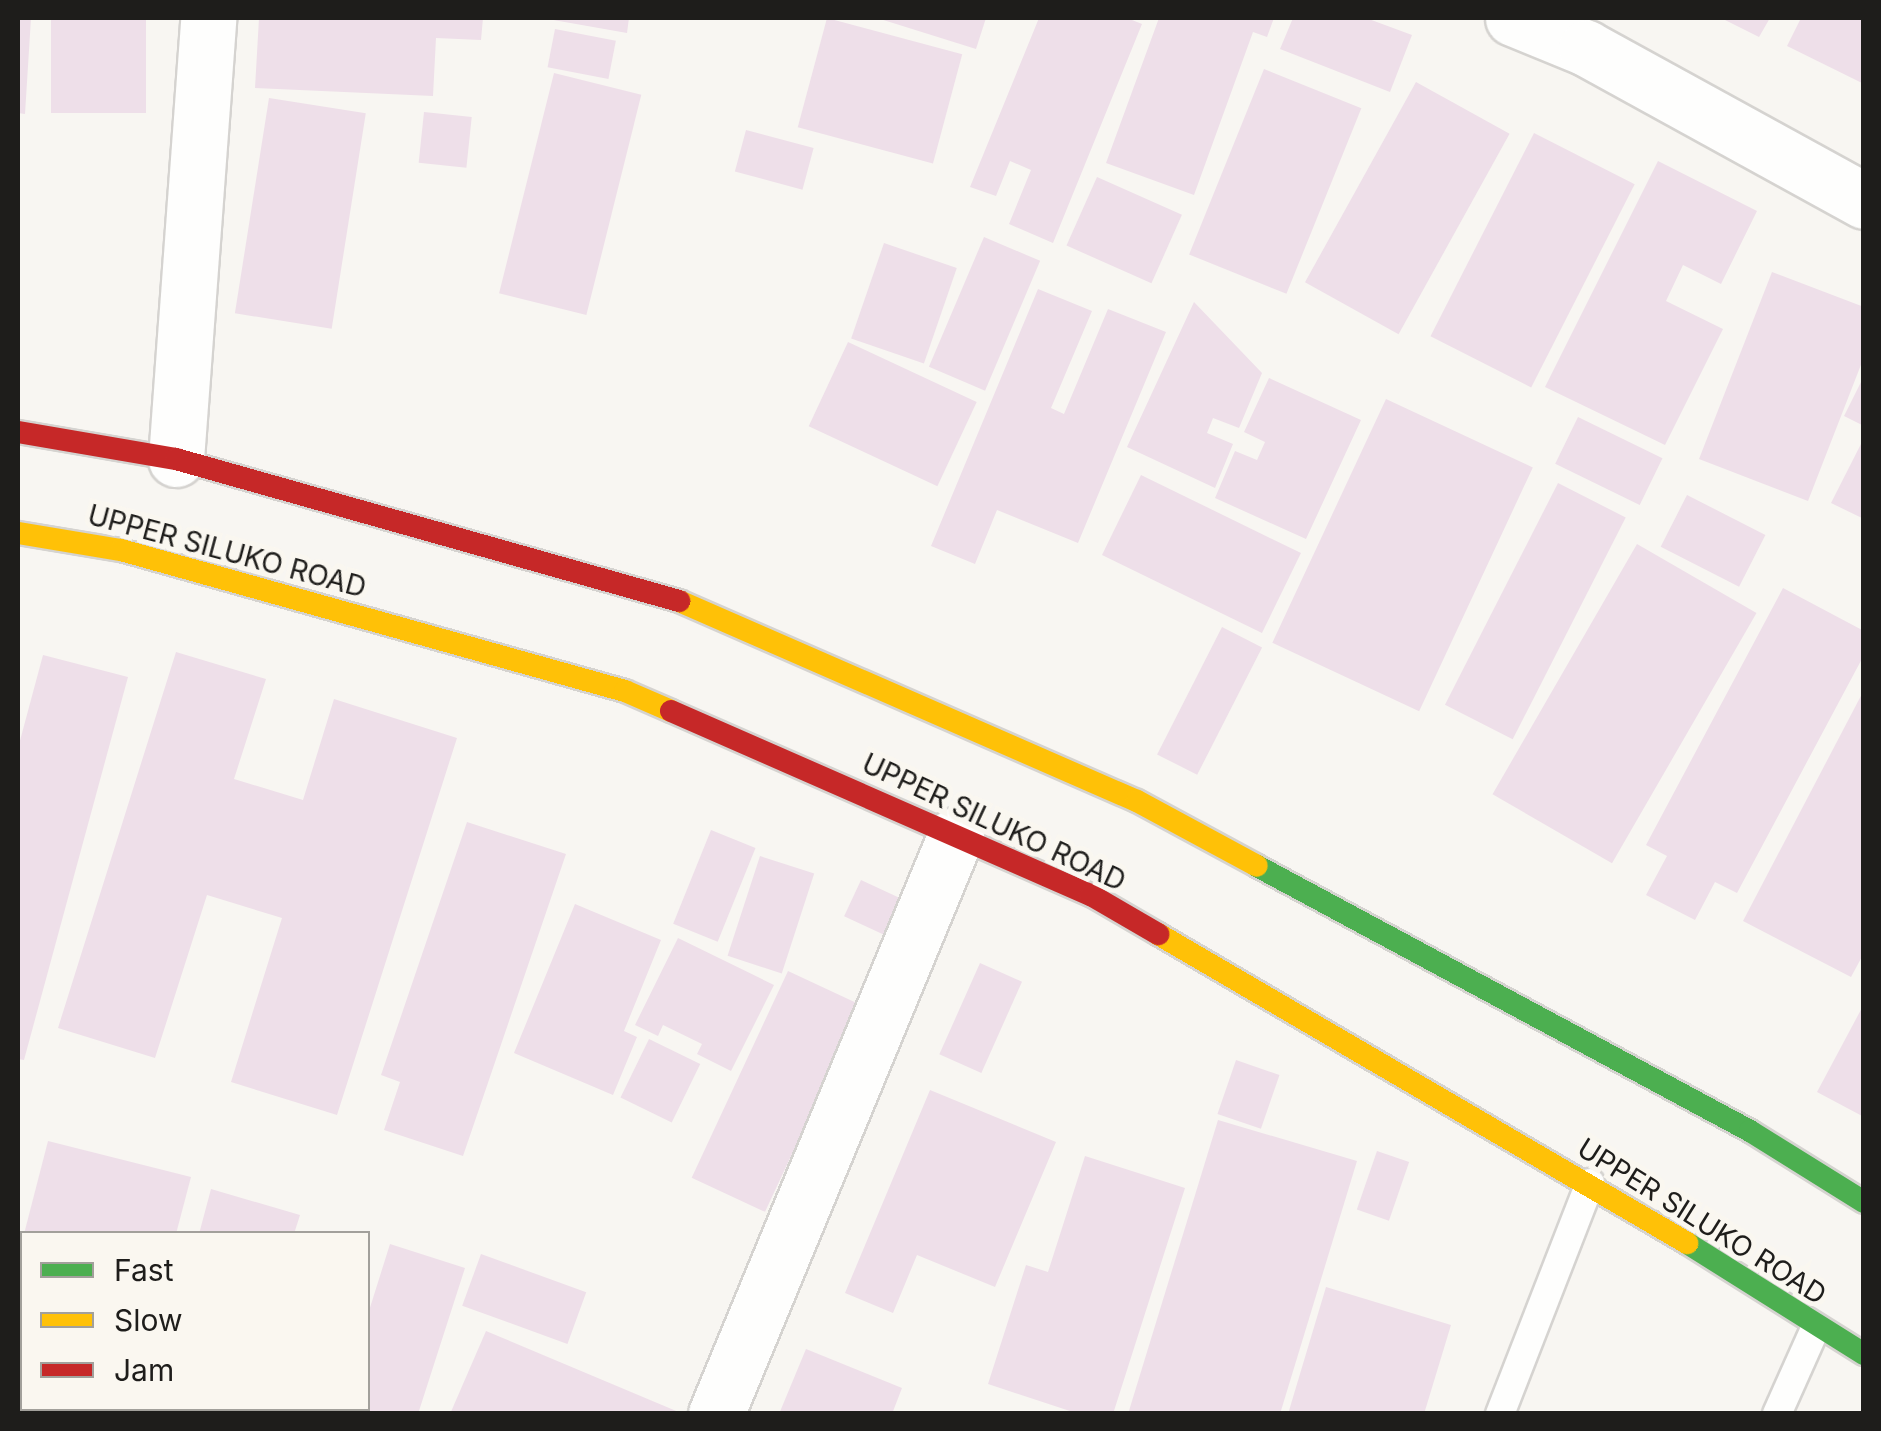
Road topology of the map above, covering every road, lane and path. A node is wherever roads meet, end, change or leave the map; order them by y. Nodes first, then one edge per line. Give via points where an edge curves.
1 (208, 18) edge
2 (1513, 18) edge
3 (1864, 201) edge
4 (18, 432) edge
5 (176, 458) junction
6 (18, 533) edge
7 (956, 835) junction
8 (1590, 1184) junction
9 (1864, 1202) edge
10 (1815, 1328) junction
11 (1864, 1354) edge
12 (716, 1414) edge
13 (1500, 1414) edge
14 (1778, 1414) edge

1 - 5 street
2 - 3 street via 1586,48
4 - 5 main road
5 - 9 main road via 660,593 1137,802 1750,1131
6 - 7 main road, UPPER SILUKO ROAD via 121,550 625,691
7 - 8 main road, UPPER SILUKO ROAD via 1091,895
7 - 12 street
8 - 10 main road, UPPER SILUKO ROAD
8 - 13 lane
10 - 11 main road, UPPER SILUKO ROAD
10 - 14 lane

